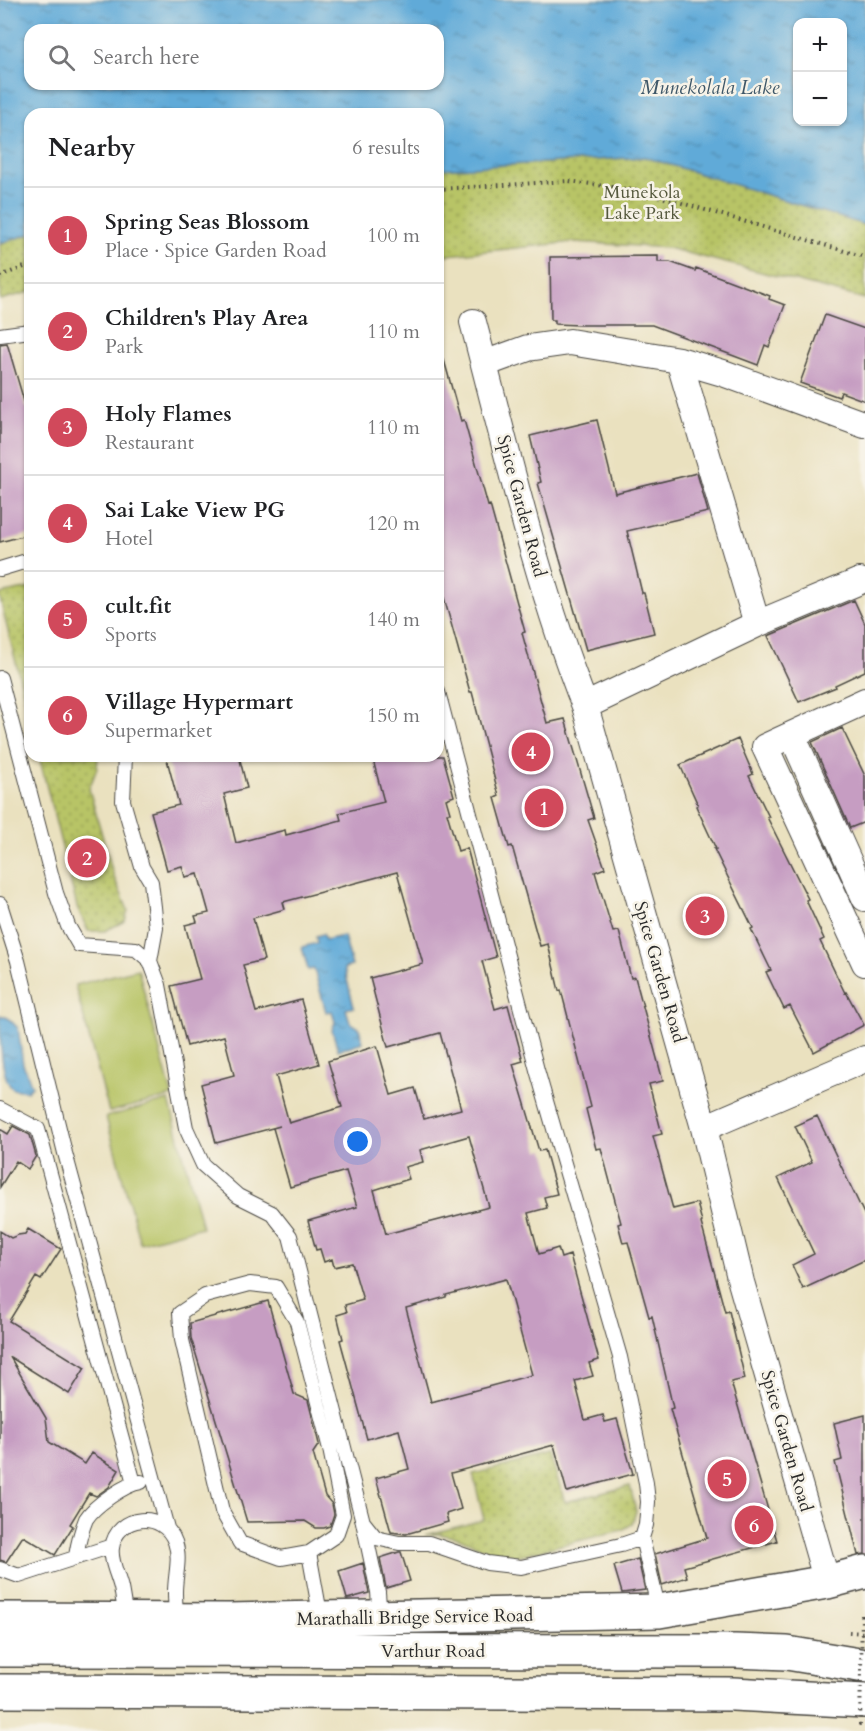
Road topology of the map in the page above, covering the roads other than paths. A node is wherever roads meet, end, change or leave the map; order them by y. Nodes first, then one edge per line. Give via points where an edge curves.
1 (473, 322) dead end
2 (24, 332) edge
3 (0, 335) edge
4 (679, 360) junction
5 (484, 364) junction
6 (865, 426) edge
7 (24, 562) edge
8 (0, 568) edge
9 (863, 579) edge
10 (757, 624) junction
11 (0, 678) edge
12 (865, 700) edge
13 (585, 706) junction
14 (444, 715) edge
15 (792, 735) junction
16 (125, 762) edge
17 (865, 898) edge
18 (0, 904) edge
19 (150, 961) junction
20 (865, 963) edge
21 (865, 1059) edge
22 (0, 1109) edge
23 (704, 1128) junction
24 (154, 1482) junction
25 (134, 1483) junction
26 (363, 1522) junction
27 (167, 1528) junction
28 (642, 1538) junction
29 (112, 1546) junction
30 (309, 1553) junction
31 (76, 1556) junction
32 (0, 1569) edge
33 (865, 1572) edge
34 (827, 1582) junction
35 (865, 1583) edge
36 (659, 1611) junction
37 (381, 1618) junction
38 (0, 1619) edge
39 (127, 1619) junction
40 (321, 1619) junction
41 (176, 1620) junction
42 (0, 1650) edge
43 (865, 1666) edge
44 (0, 1691) edge
45 (827, 1699) junction
46 (865, 1701) edge
47 (865, 1713) edge

1 - 5 street, Spice Garden Road
2 - 3 lane
4 - 5 street via 570,342 528,348
4 - 6 street
4 - 10 street
5 - 13 street, Spice Garden Road via 562,647
7 - 8 lane
9 - 10 street
10 - 13 street
11 - 19 lane via 68,926 79,945 136,949
12 - 15 street
13 - 23 street, Spice Garden Road
14 - 28 lane via 537,1070 620,1357 646,1483 647,1514
15 - 17 street
15 - 20 street via 765,747
16 - 19 lane via 123,801 142,867 151,882 156,928
18 - 24 lane
19 - 26 lane via 159,985 186,1128 203,1165 238,1196 272,1213 290,1236
21 - 23 street
22 - 25 lane via 38,1129
23 - 34 street, Spice Garden Road via 741,1282
24 - 25 lane
24 - 27 lane
25 - 31 lane via 110,1496 88,1517
26 - 28 lane via 376,1538 429,1543 487,1563 521,1567
26 - 37 lane
27 - 29 lane via 149,1520 129,1523
27 - 41 lane via 177,1553
28 - 36 lane
29 - 31 lane
29 - 39 lane
30 - 30 lane via 281,1558 240,1544 222,1511 182,1340 180,1313 205,1296 250,1284 276,1287 297,1322 343,1515 336,1535
30 - 40 lane
31 - 32 lane via 19,1576
33 - 34 main road, Marathalli Bridge Service Road
34 - 35 main road, Marathalli Bridge Service Road
34 - 36 main road, Marathalli Bridge Service Road
36 - 37 main road, Marathalli Bridge Service Road
37 - 40 main road, Marathalli Bridge Service Road
38 - 39 main road, Marathalli Bridge Service Road
39 - 41 main road, Marathalli Bridge Service Road
40 - 41 main road, Marathalli Bridge Service Road
42 - 43 main road, Varthur Road via 735,1651 787,1653
44 - 45 main road via 733,1694
45 - 46 main road
45 - 47 main road

